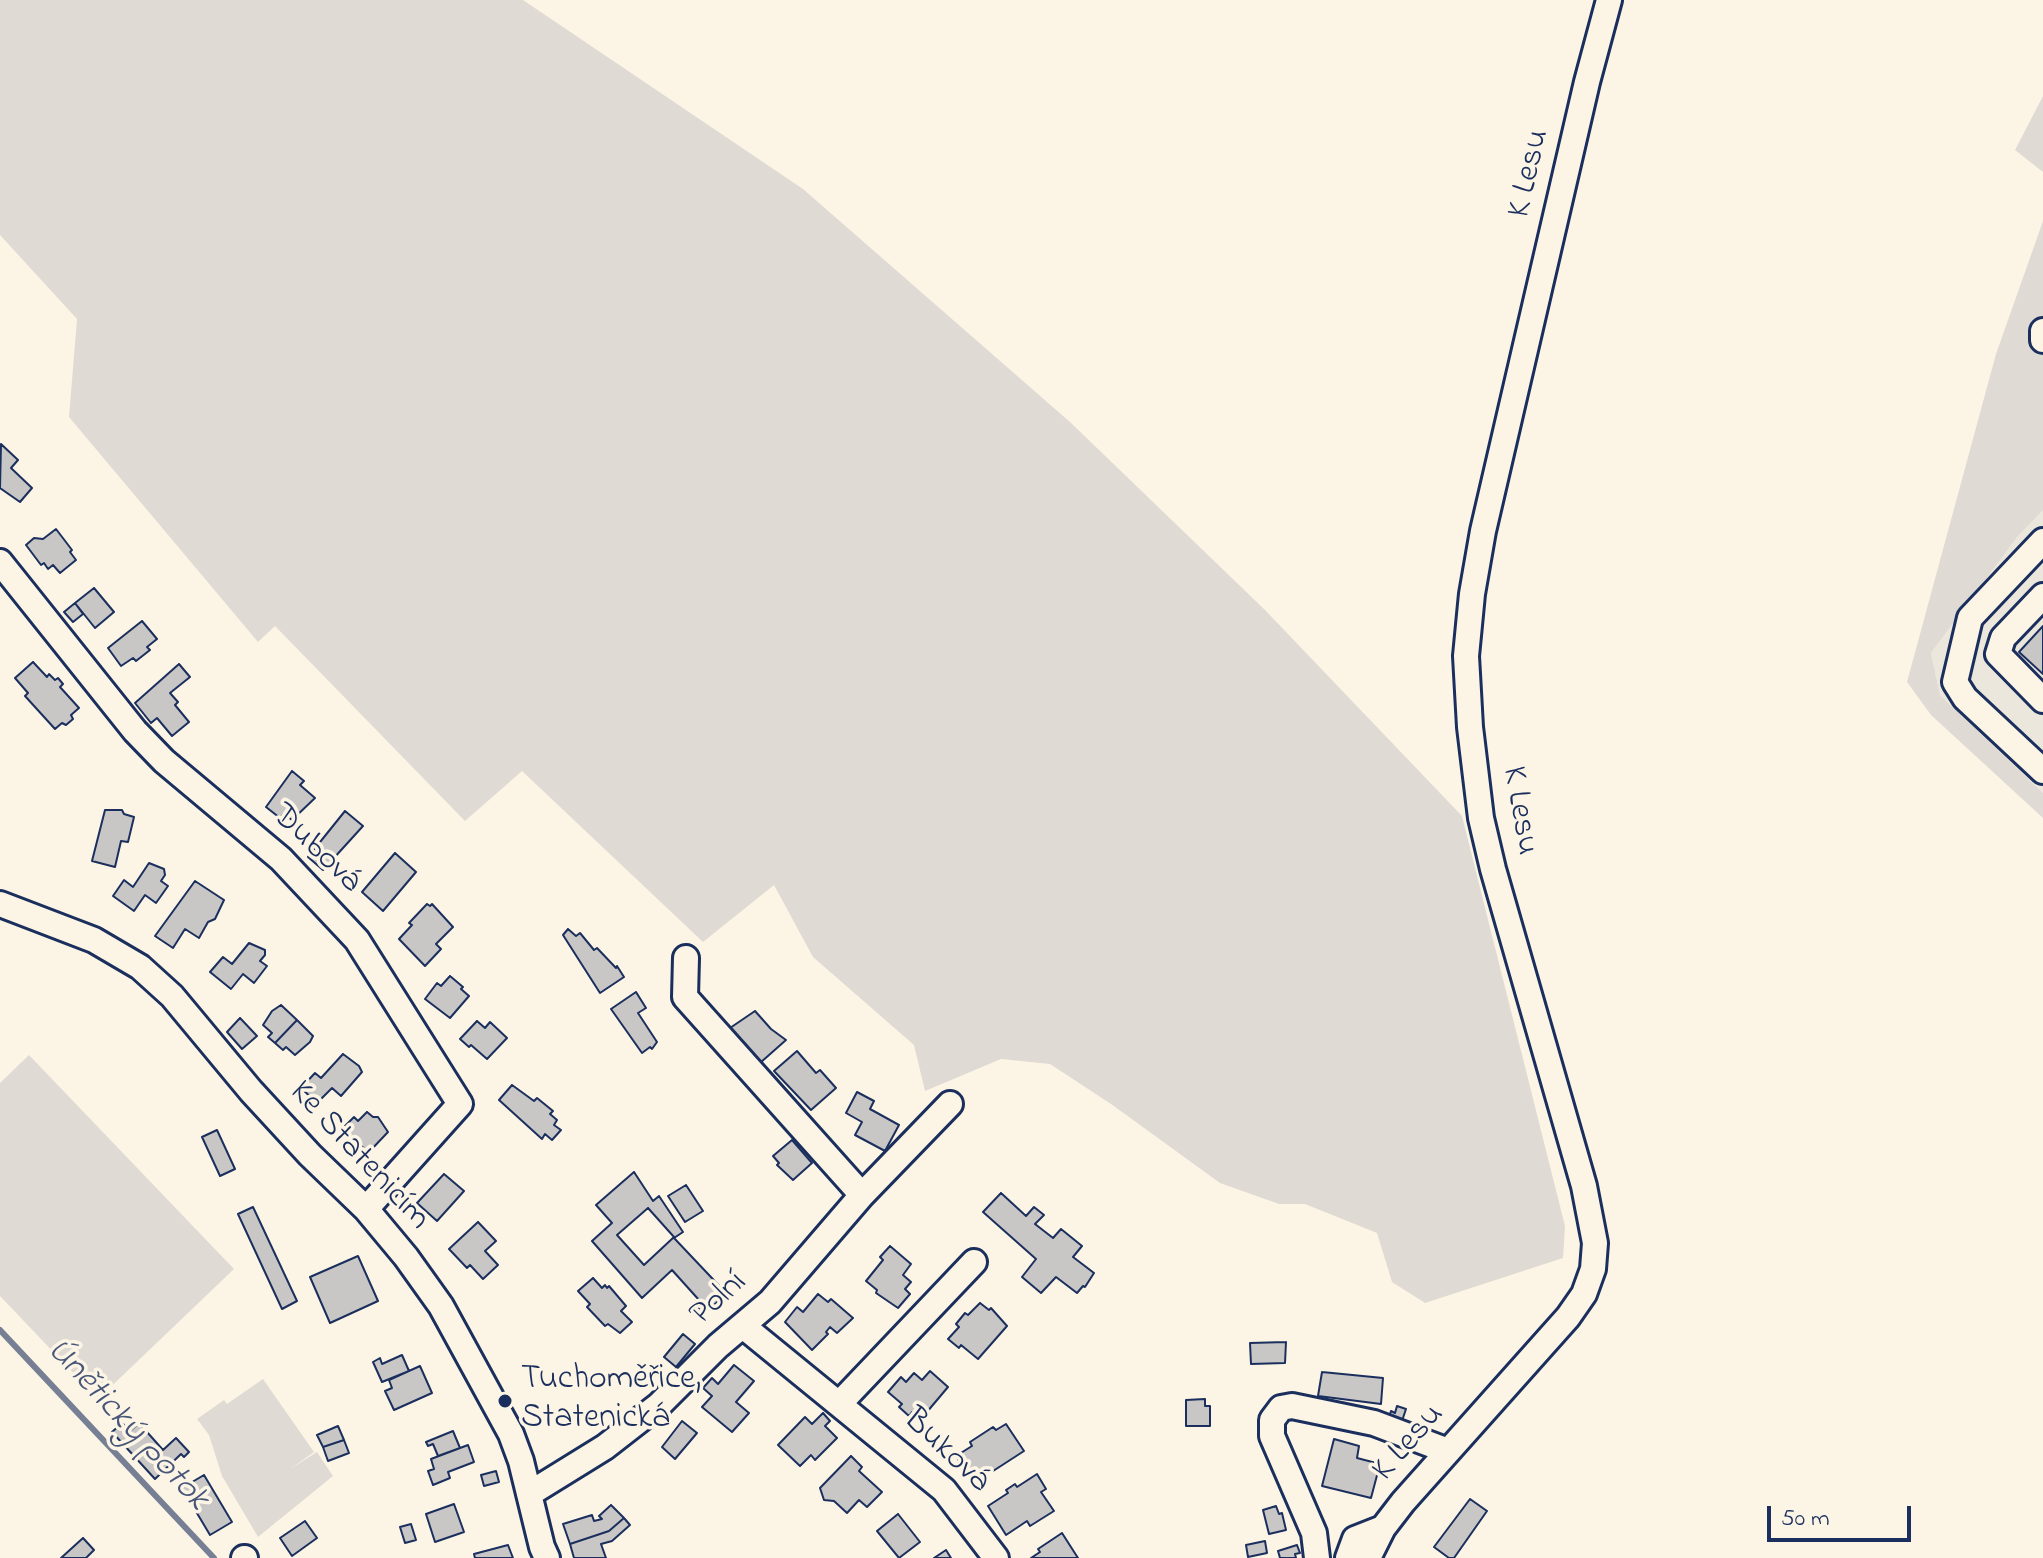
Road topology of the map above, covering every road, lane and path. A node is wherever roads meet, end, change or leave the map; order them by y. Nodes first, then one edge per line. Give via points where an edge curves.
1 (1609, 0) edge
2 (2043, 331) edge
3 (2043, 340) edge
4 (2043, 541) edge
5 (0, 562) edge
6 (2043, 596) edge
7 (2043, 700) edge
8 (2043, 771) edge
9 (0, 904) edge
10 (686, 958) dead end
11 (950, 1104) dead end
12 (862, 1195) junction
13 (366, 1209) junction
14 (974, 1262) dead end
15 (743, 1326) junction
16 (839, 1404) junction
17 (1448, 1451) junction
18 (529, 1494) junction
19 (1383, 1528) junction
20 (547, 1558) edge
21 (996, 1558) edge
22 (1317, 1558) edge
23 (1348, 1558) edge
24 (1368, 1558) edge

1 - 17 street, K Lesu via 1483,531 1466,656 1481,818 1584,1186 1595,1243 1593,1269 1568,1317
2 - 3 street
4 - 8 street via 1970,618 1955,682 1965,698
5 - 13 street, Dubová via 135,731 281,859 357,940 460,1104
6 - 7 street via 2003,638 1998,654
9 - 13 street, Ke Statenicím via 94,940 140,967 172,996 310,1155
10 - 12 street via 685,997
11 - 12 street, Polní
12 - 15 street, Polní
13 - 18 street, Ke Statenicím via 456,1331 511,1434
14 - 16 street
15 - 16 street, Buková
15 - 18 street, Polní via 659,1405 605,1447
16 - 21 street, Buková via 944,1490
17 - 19 street, K Lesu
17 - 22 street via 1374,1423 1281,1408 1272,1420 1272,1436 1314,1533
18 - 20 street, Ke Statenicím
19 - 23 street via 1355,1539
19 - 24 street, K Lesu

